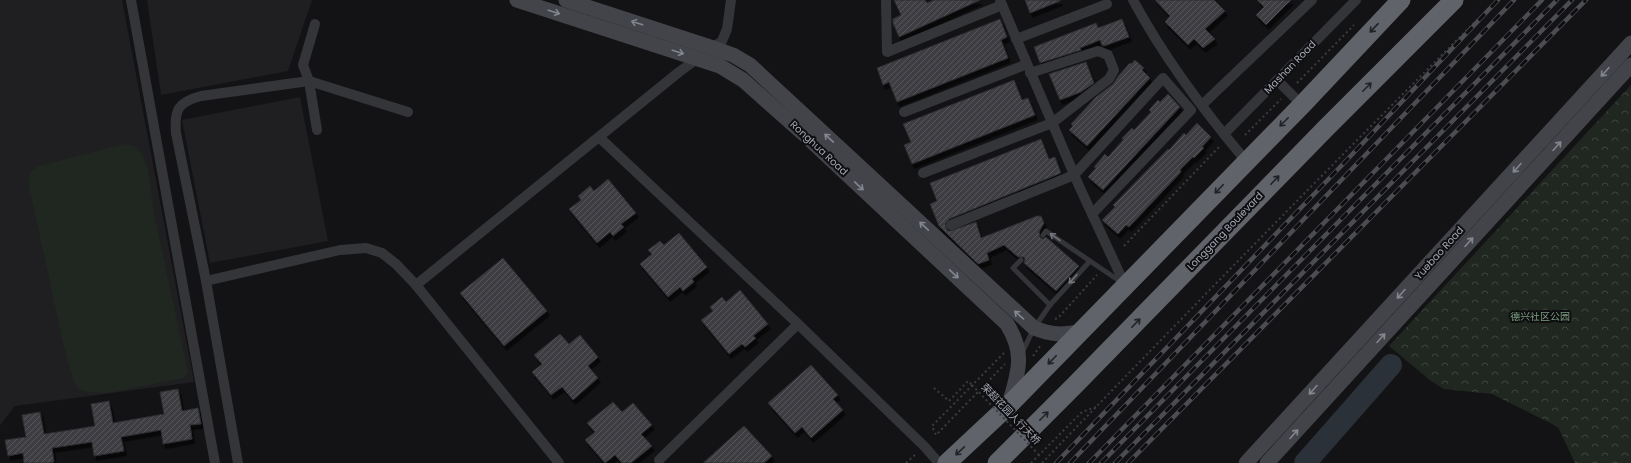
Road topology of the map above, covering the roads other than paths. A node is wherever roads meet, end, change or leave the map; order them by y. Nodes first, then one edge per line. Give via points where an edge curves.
1 (131, 0) edge
2 (517, 0) edge
3 (566, 0) edge
4 (731, 0) edge
5 (886, 0) edge
6 (1133, 0) edge
7 (1312, 0) edge
8 (1356, 0) edge
9 (1401, 0) edge
10 (1454, 0) edge
11 (1000, 3) edge
12 (1108, 4) dead end
13 (314, 24) dead end
14 (1016, 39) junction
15 (1631, 43) edge
16 (713, 48) junction
17 (697, 59) junction
18 (1631, 65) edge
19 (1028, 69) junction
20 (1278, 80) junction
21 (308, 81) junction
22 (1202, 105) junction
23 (1302, 105) junction
24 (408, 112) dead end
25 (904, 112) dead end
26 (1052, 122) junction
27 (317, 130) dead end
28 (1224, 134) junction
29 (600, 138) junction
30 (1246, 161) junction
31 (922, 172) dead end
32 (1074, 175) junction
33 (1092, 214) junction
34 (951, 225) dead end
35 (1043, 235) dead end
36 (1021, 260) dead end
37 (1090, 261) junction
38 (206, 281) junction
39 (416, 285) junction
40 (1125, 285) junction
41 (1050, 305) junction
42 (798, 324) junction
43 (1034, 328) junction
44 (1080, 332) junction
45 (1016, 356) junction
46 (1009, 405) junction
47 (660, 460) dead end
48 (215, 463) edge
49 (238, 463) edge
50 (559, 463) edge
51 (939, 463) edge
52 (947, 463) edge
53 (997, 463) edge
54 (1246, 463) edge
55 (1267, 463) edge

1 - 48 street
2 -> 17 street, Ronghua Road
16 -> 3 street, Ronghua Road
4 - 16 street via 727,29 722,41
5 - 11 street via 887,52
6 - 22 street via 1148,27
7 - 22 street
8 - 20 street, Mashan Road
9 -> 23 highway
53 -> 10 highway, Longgang Boulevard
11 - 14 street
12 - 14 street
13 - 21 street via 303,66
14 - 19 street
15 -> 54 street, Yuebao Road
16 - 17 street
43 -> 16 street, Ronghua Road via 750,65
17 - 29 street
17 -> 45 street, Ronghua Road via 720,66 743,80 812,141 1007,324 1014,335
55 -> 18 street, Yuebao Road
19 - 25 street
19 - 26 street
19 - 26 street via 1098,51 1108,55 1114,70 1109,79
20 - 23 street
20 - 28 street, Mashan Road
21 - 24 street
21 - 27 street
21 - 38 street via 201,96 190,99 177,110 176,133
22 - 28 street
23 -> 30 highway
26 - 31 street
26 - 32 street
28 - 30 street
29 - 39 street
29 - 42 street
30 -> 40 highway
32 - 33 street
32 - 33 street via 1163,78 1191,110
32 - 34 street
33 - 40 street
37 -> 35 lane via 1046,231
36 - 41 lane via 1013,268
37 - 40 lane
37 -> 41 lane
38 - 39 street via 340,250 366,248 382,253
38 - 49 street
39 - 50 street
40 - 44 highway
41 - 43 lane
42 - 47 street
42 - 51 street
43 - 44 street, Ronghua Road via 1061,335
43 - 45 lane
44 -> 46 highway
45 - 46 street, Ronghua Road
46 -> 52 highway

